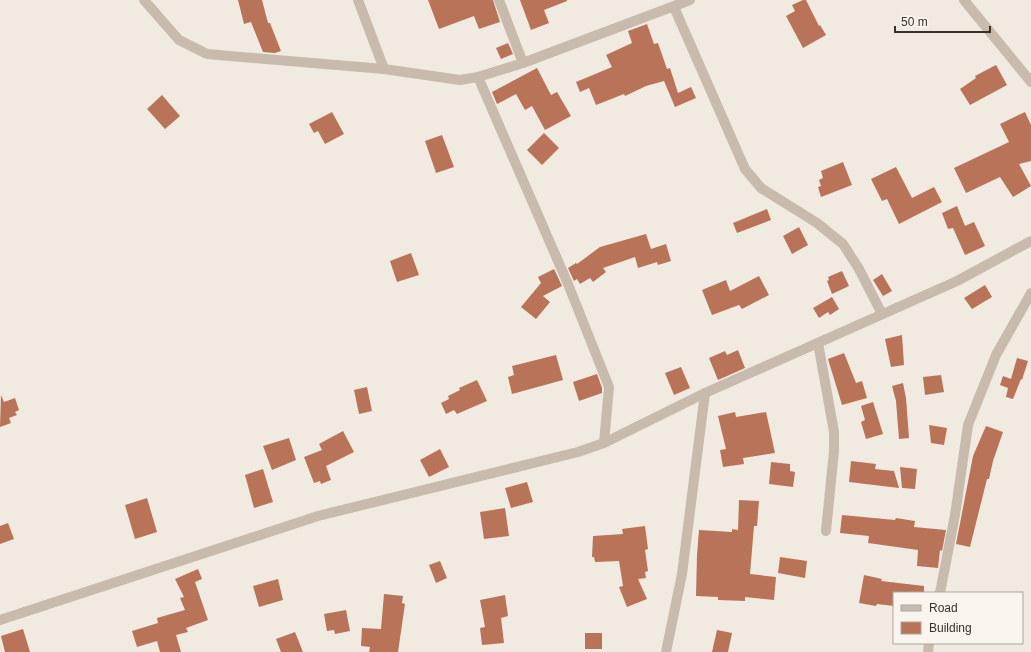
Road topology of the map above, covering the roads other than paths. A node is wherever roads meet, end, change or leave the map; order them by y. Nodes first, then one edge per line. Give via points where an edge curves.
1 (144, 0) edge
2 (358, 0) edge
3 (499, 0) edge
4 (690, 0) edge
5 (964, 0) edge
6 (674, 7) junction
7 (523, 63) junction
8 (384, 69) junction
9 (478, 77) junction
10 (1031, 82) edge
11 (1031, 241) edge
12 (1031, 293) edge
13 (882, 314) junction
14 (818, 343) junction
15 (705, 393) junction
16 (604, 443) junction
17 (826, 531) dead end
18 (940, 592) edge
19 (0, 620) edge
20 (666, 652) edge

1 - 8 street via 179,40 207,54
2 - 8 street
3 - 7 street
4 - 6 street
5 - 10 street
6 - 7 street
6 - 13 street via 745,169 761,188 817,223 844,244
7 - 9 street
8 - 9 street via 460,80
9 - 16 street via 568,284 609,387
11 - 13 street via 957,281
12 - 18 street via 996,355 968,425 952,536
13 - 14 street
14 - 15 street
14 - 17 street via 834,432
15 - 16 street
15 - 20 street via 682,574
16 - 19 street via 578,452 318,516

